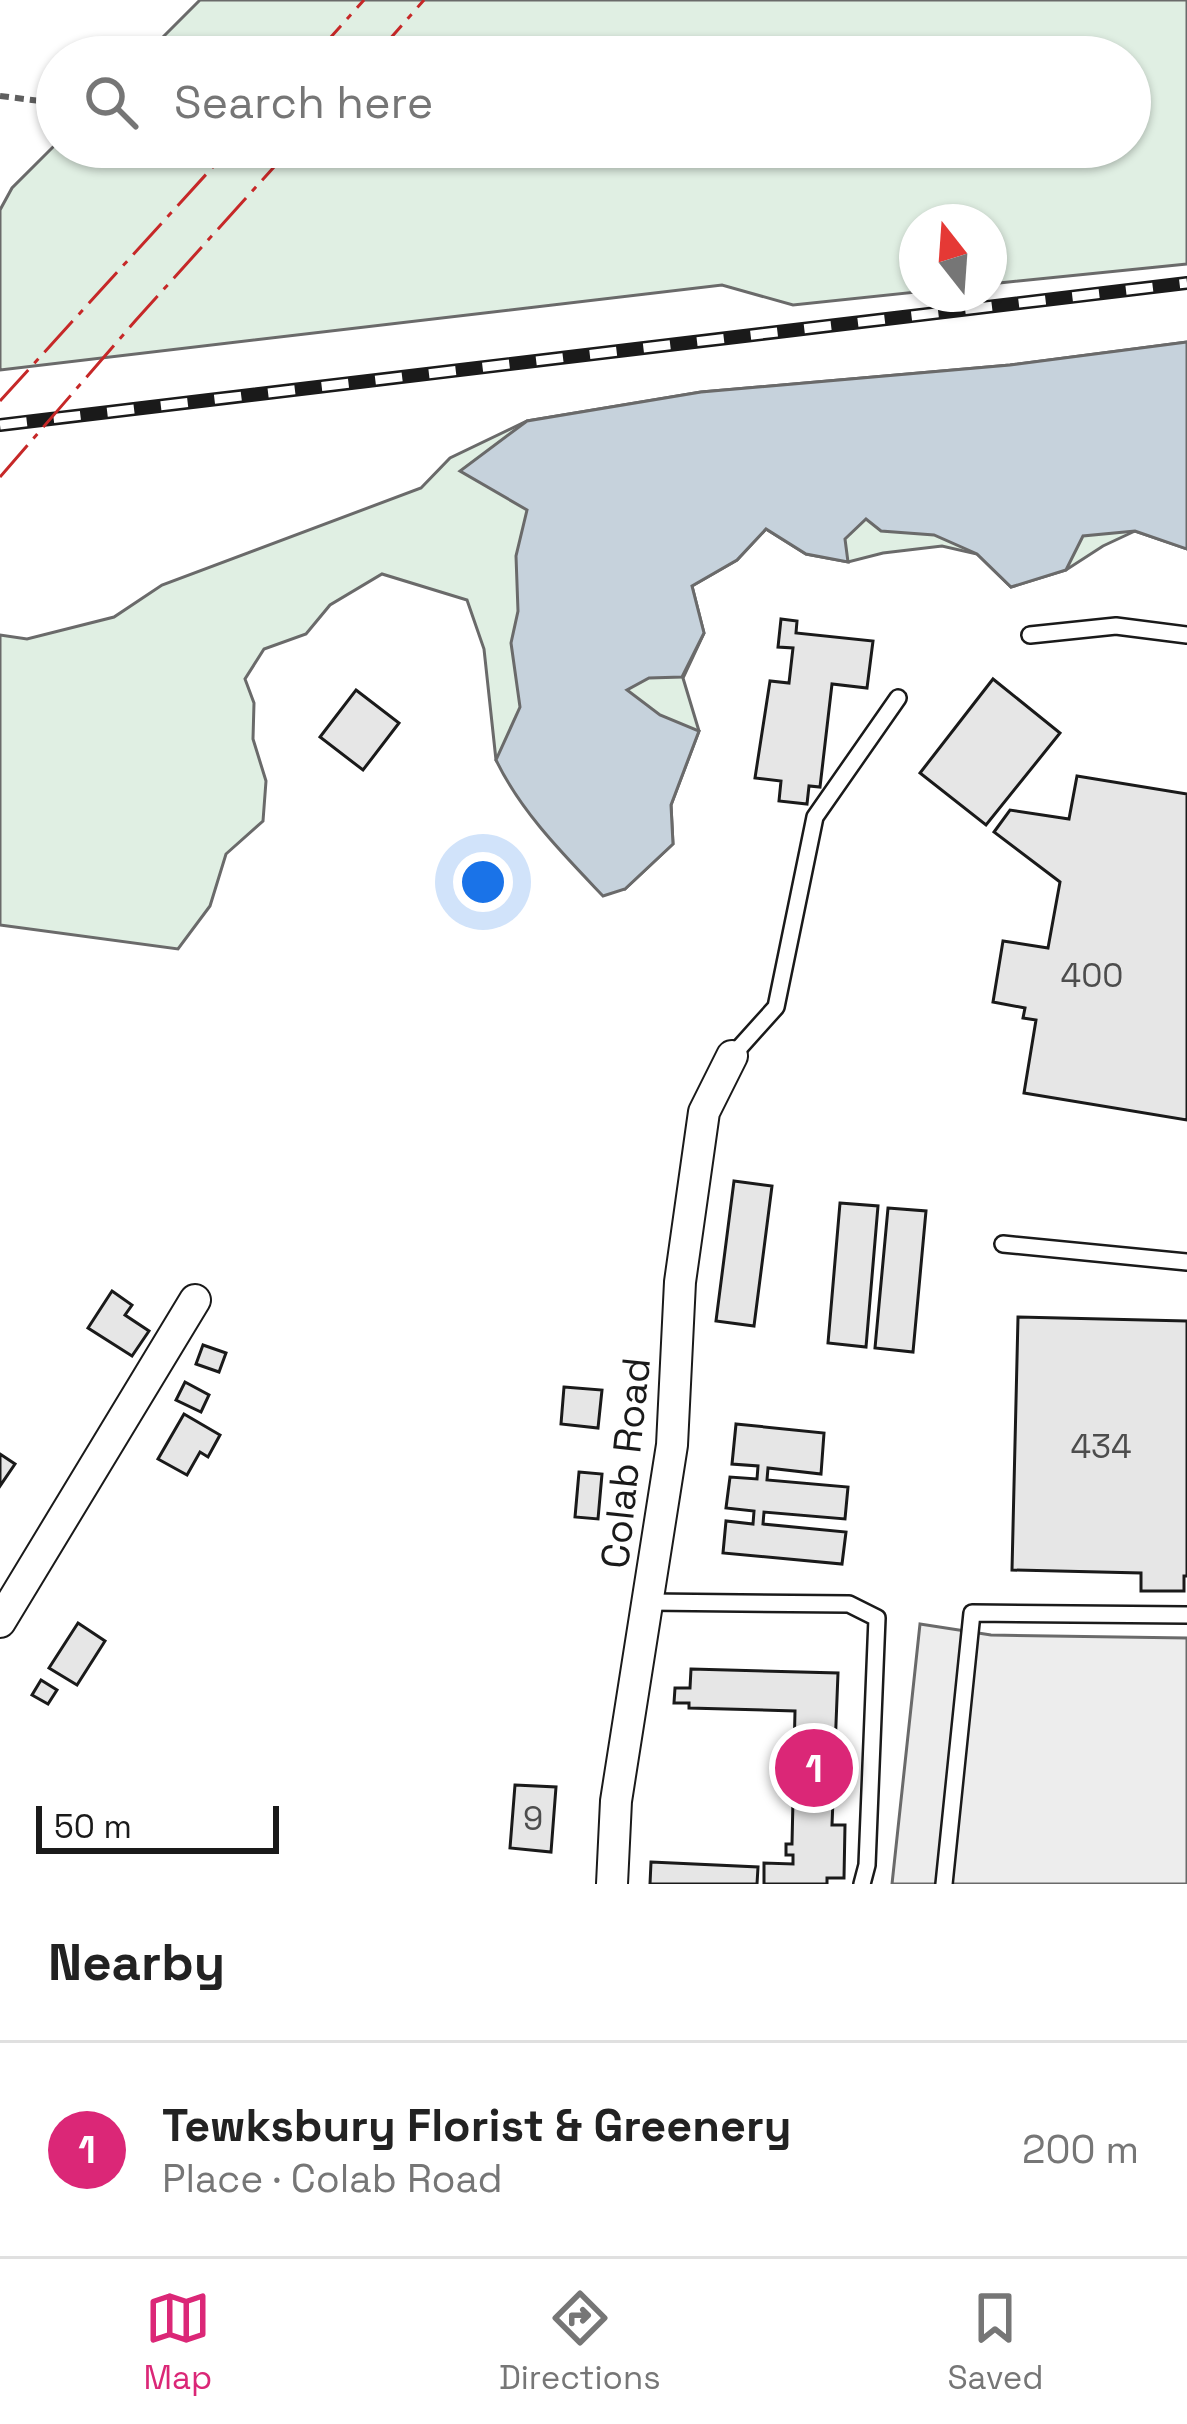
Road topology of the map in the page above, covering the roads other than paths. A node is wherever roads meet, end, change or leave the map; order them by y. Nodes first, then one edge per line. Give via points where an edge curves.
1 (1030, 635) dead end
2 (1187, 635) edge
3 (898, 698) dead end
4 (732, 1056) joint
5 (1003, 1244) dead end
6 (1187, 1262) edge
7 (195, 1300) dead end
8 (648, 1602) junction
9 (1187, 1615) edge
10 (0, 1622) edge
11 (612, 1884) edge
12 (862, 1884) edge
13 (944, 1884) edge

1 - 2 lane via 1116,626
3 - 4 lane via 815,817 776,1007
4 - 8 street, Colab Road via 704,1112 680,1282 672,1445
5 - 6 lane
7 - 10 street
8 - 11 street, Colab Road via 616,1802
8 - 12 lane via 849,1604 877,1618
9 - 13 lane via 972,1613

